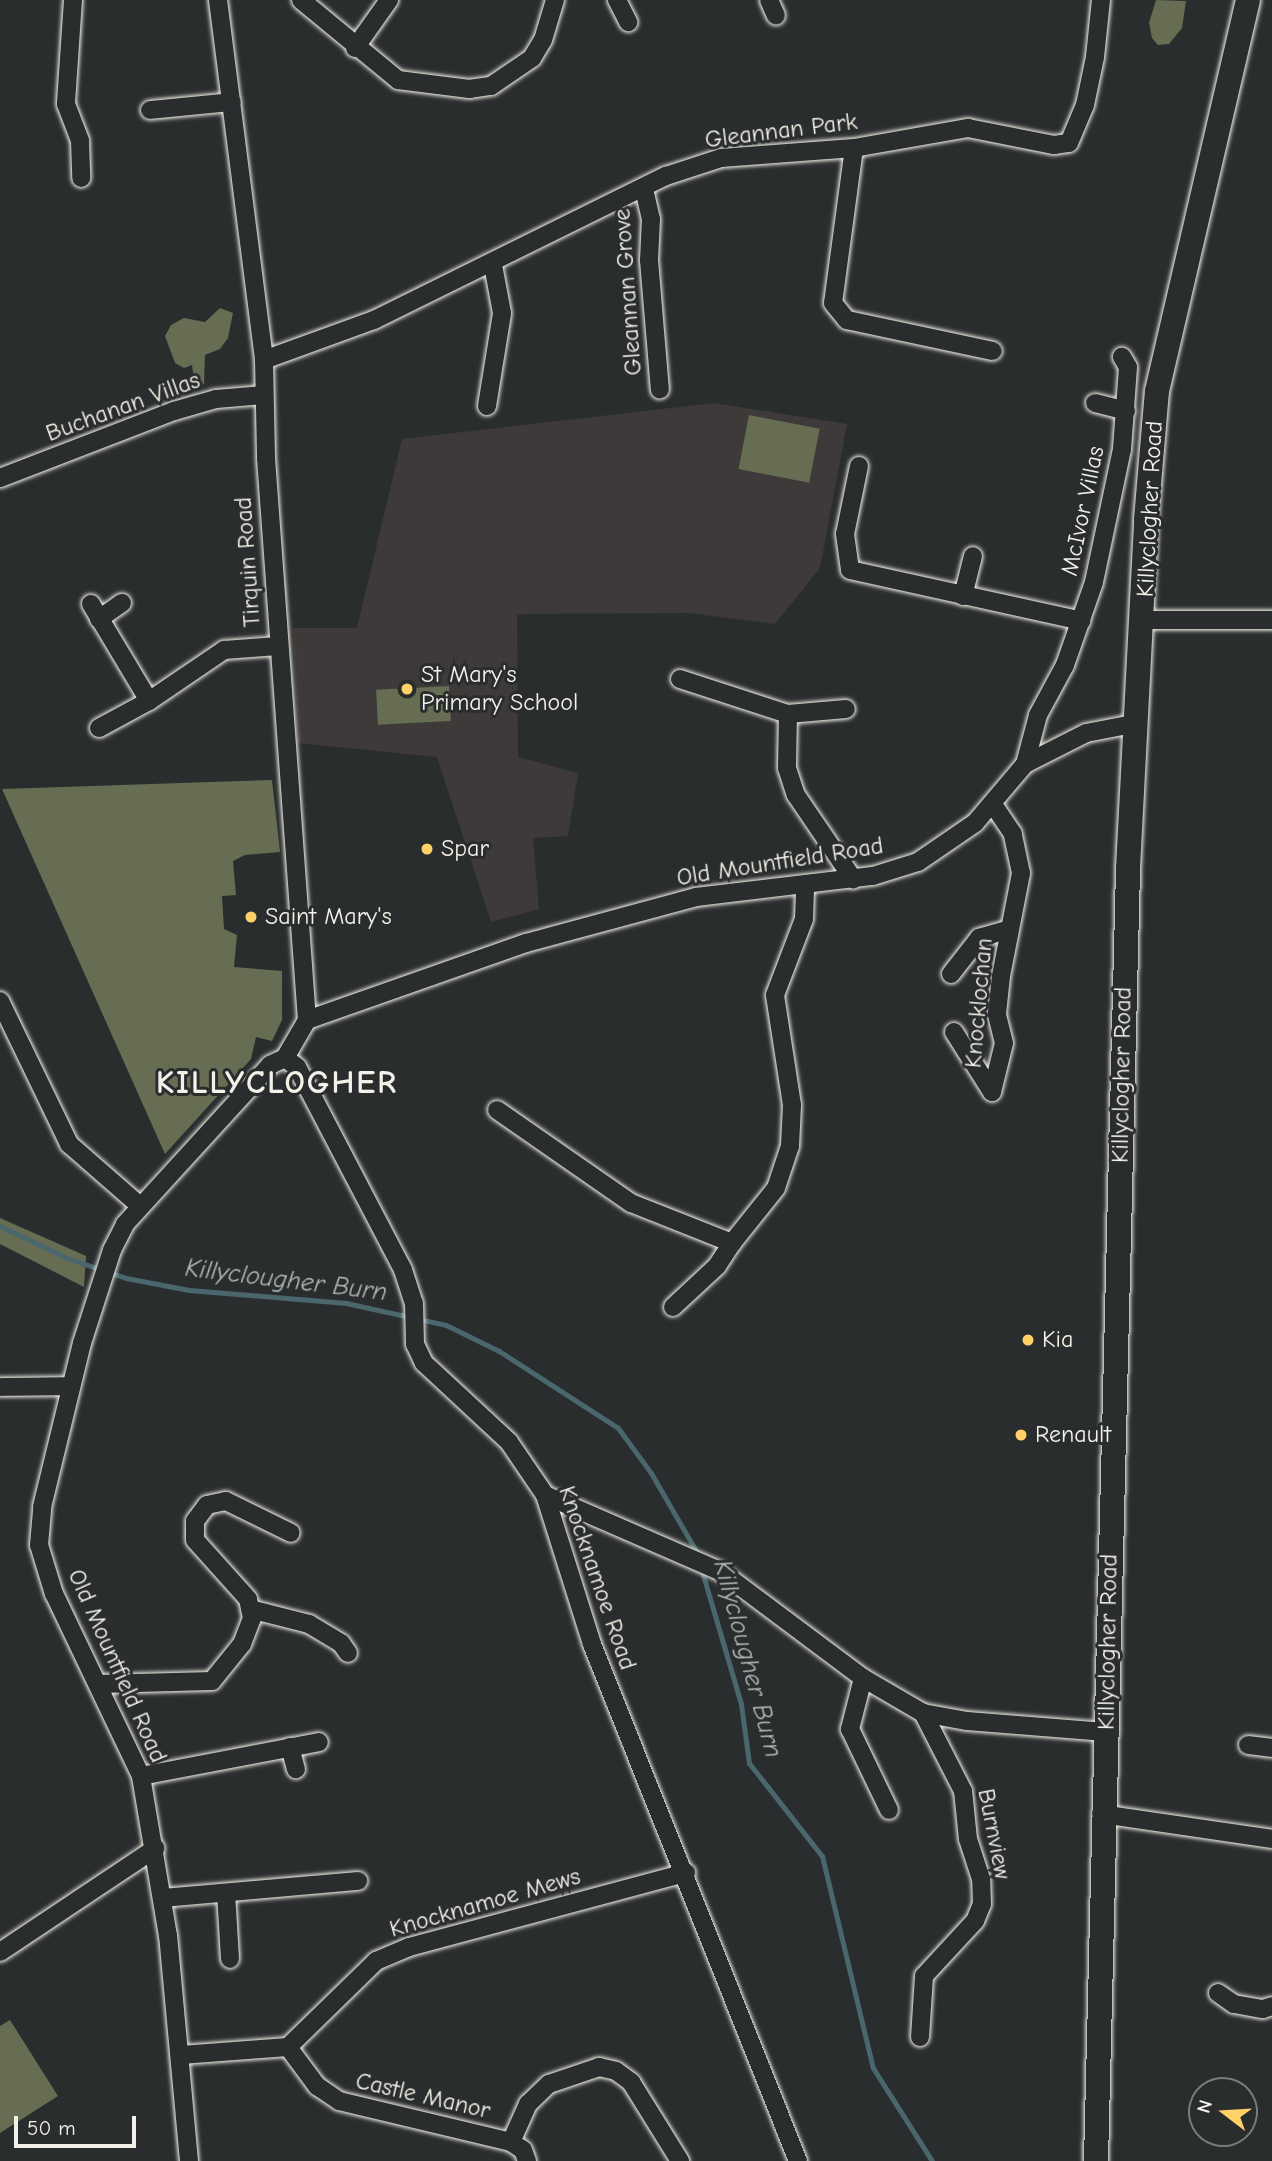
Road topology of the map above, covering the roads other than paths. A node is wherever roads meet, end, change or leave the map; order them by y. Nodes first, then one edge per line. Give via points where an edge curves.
1 (73, 0) edge
2 (218, 0) edge
3 (301, 0) edge
4 (389, 0) edge
5 (555, 0) edge
6 (617, 0) edge
7 (1101, 0) edge
8 (1248, 0) edge
9 (628, 22) dead end
10 (355, 48) junction
11 (232, 102) junction
12 (150, 110) dead end
13 (854, 148) junction
14 (81, 178) dead end
15 (644, 189) junction
16 (493, 265) junction
17 (993, 351) dead end
18 (1122, 357) dead end
19 (264, 360) junction
20 (660, 390) dead end
21 (264, 396) junction
22 (1095, 403) dead end
23 (488, 406) dead end
24 (1126, 411) junction
25 (859, 466) dead end
26 (0, 478) edge
27 (973, 556) dead end
28 (963, 596) junction
29 (122, 603) dead end
30 (1272, 620) edge
31 (1081, 621) junction
32 (1143, 621) junction
33 (278, 646) junction
34 (680, 679) dead end
35 (149, 701) junction
36 (846, 709) dead end
37 (788, 714) junction
38 (1138, 723) junction
39 (99, 728) dead end
40 (1025, 764) junction
41 (992, 803) junction
42 (853, 879) junction
43 (805, 884) junction
44 (1010, 929) junction
45 (951, 974) dead end
46 (0, 1001) edge
47 (307, 1020) junction
48 (954, 1032) dead end
49 (285, 1058) junction
50 (497, 1110) dead end
51 (139, 1206) junction
52 (732, 1243) junction
53 (673, 1307) dead end
54 (71, 1386) junction
55 (0, 1387) edge
56 (545, 1494) junction
57 (290, 1534) dead end
58 (250, 1609) junction
59 (348, 1653) dead end
60 (863, 1678) junction
61 (99, 1684) junction
62 (923, 1713) junction
63 (1106, 1732) junction
64 (319, 1742) dead end
65 (1248, 1745) dead end
66 (290, 1747) junction
67 (1272, 1748) edge
68 (296, 1769) dead end
69 (141, 1776) junction
70 (889, 1810) dead end
71 (1101, 1814) junction
72 (1272, 1839) edge
73 (156, 1848) junction
74 (687, 1873) junction
75 (358, 1881) dead end
76 (226, 1893) junction
77 (163, 1898) junction
78 (0, 1952) edge
79 (230, 1959) dead end
80 (1218, 1993) dead end
81 (1272, 2006) edge
82 (920, 2037) dead end
83 (288, 2047) junction
84 (181, 2055) junction
85 (511, 2142) junction
86 (188, 2161) edge
87 (527, 2161) edge
88 (680, 2161) edge
89 (798, 2161) edge
90 (1096, 2161) edge

1 - 14 street via 66,104 80,141
2 - 11 street, Tirquin Road
3 - 10 street
4 - 10 street
5 - 10 street via 544,40 532,58 491,86 446,89 398,80
6 - 9 street
7 - 13 street, Gleannan Park via 1085,104 1069,143 1054,145 968,128
8 - 32 highway, Killyclogher Road via 1157,391
11 - 12 street
11 - 19 street, Tirquin Road
13 - 15 street, Gleannan Park via 721,158 666,176
13 - 17 street via 833,303 847,320
15 - 16 street, Gleannan Park
15 - 20 street, Gleannan Grove via 650,219
16 - 19 street, Gleannan Park via 374,320
16 - 23 street via 502,313
18 - 24 street, McIvor Villas via 1128,367
19 - 21 street, Tirquin Road
21 - 26 street, Buchanan Villas via 216,399 174,411
21 - 33 street, Tirquin Road
22 - 24 street
24 - 31 street, McIvor Villas via 1108,515
25 - 28 street via 845,534 850,570
27 - 28 street
28 - 31 street
29 - 35 street via 95,611
30 - 32 street
31 - 40 street, McIvor Villas via 1038,716
32 - 38 highway, Killyclogher Road
33 - 35 street via 225,650
33 - 47 street, Tirquin Road
34 - 37 street
35 - 39 street
36 - 37 street
37 - 42 street via 787,768 796,795
38 - 40 street via 1086,733
38 - 63 highway, Killyclogher Road via 1128,868
40 - 41 street, Old Mountfield Road
41 - 42 street, Old Mountfield Road via 958,838 918,862
41 - 44 street, Knocklochan via 1013,834 1021,873
42 - 43 street, Old Mountfield Road
43 - 47 street, Old Mountfield Road via 696,897 526,943
43 - 52 street via 804,919 775,995 792,1105 790,1146 776,1188
44 - 45 street, Knocklochan via 979,938
44 - 48 street, Knocklochan via 997,1014 1004,1043 992,1093
46 - 51 street via 69,1144
47 - 49 street
49 - 51 street, Old Mountfield Road via 270,1065
49 - 56 street, Knocknamoe Road via 297,1067 403,1270 424,1363 509,1442
50 - 52 street via 631,1203
51 - 54 street, Old Mountfield Road via 108,1260
52 - 53 street via 717,1266
54 - 55 street
54 - 61 street, Old Mountfield Road via 47,1478 40,1545 54,1594
56 - 60 street via 712,1568 817,1640
56 - 74 street, Knocknamoe Road via 592,1644
57 - 58 street via 226,1501 207,1504 195,1521 195,1539 248,1599
58 - 59 street via 309,1624
58 - 61 street via 252,1618 242,1644 212,1681
60 - 62 street
60 - 70 street via 850,1729
61 - 69 street, Old Mountfield Road
62 - 63 street
62 - 82 street, Burnview via 963,1791 982,1904 975,1921 924,1976
63 - 71 highway, Killyclogher Road
64 - 66 street
65 - 67 street
66 - 68 street
66 - 69 street
69 - 73 street, Old Mountfield Road
71 - 72 street
71 - 90 highway, Killyclogher Road
73 - 77 street, Old Mountfield Road
73 - 78 street
74 - 83 street, Knocknamoe Mews via 422,1944 376,1961
74 - 89 street, Knocknamoe Road
75 - 76 street
76 - 77 street
76 - 79 street
77 - 84 street, Old Mountfield Road
80 - 81 street via 1234,2004
83 - 84 street
83 - 85 street, Castle Manor via 317,2086 339,2101
84 - 86 street, Old Mountfield Road
85 - 87 street, Castle Manor via 523,2150
85 - 88 street, Castle Manor via 528,2104 549,2084 599,2067 616,2071 631,2082

